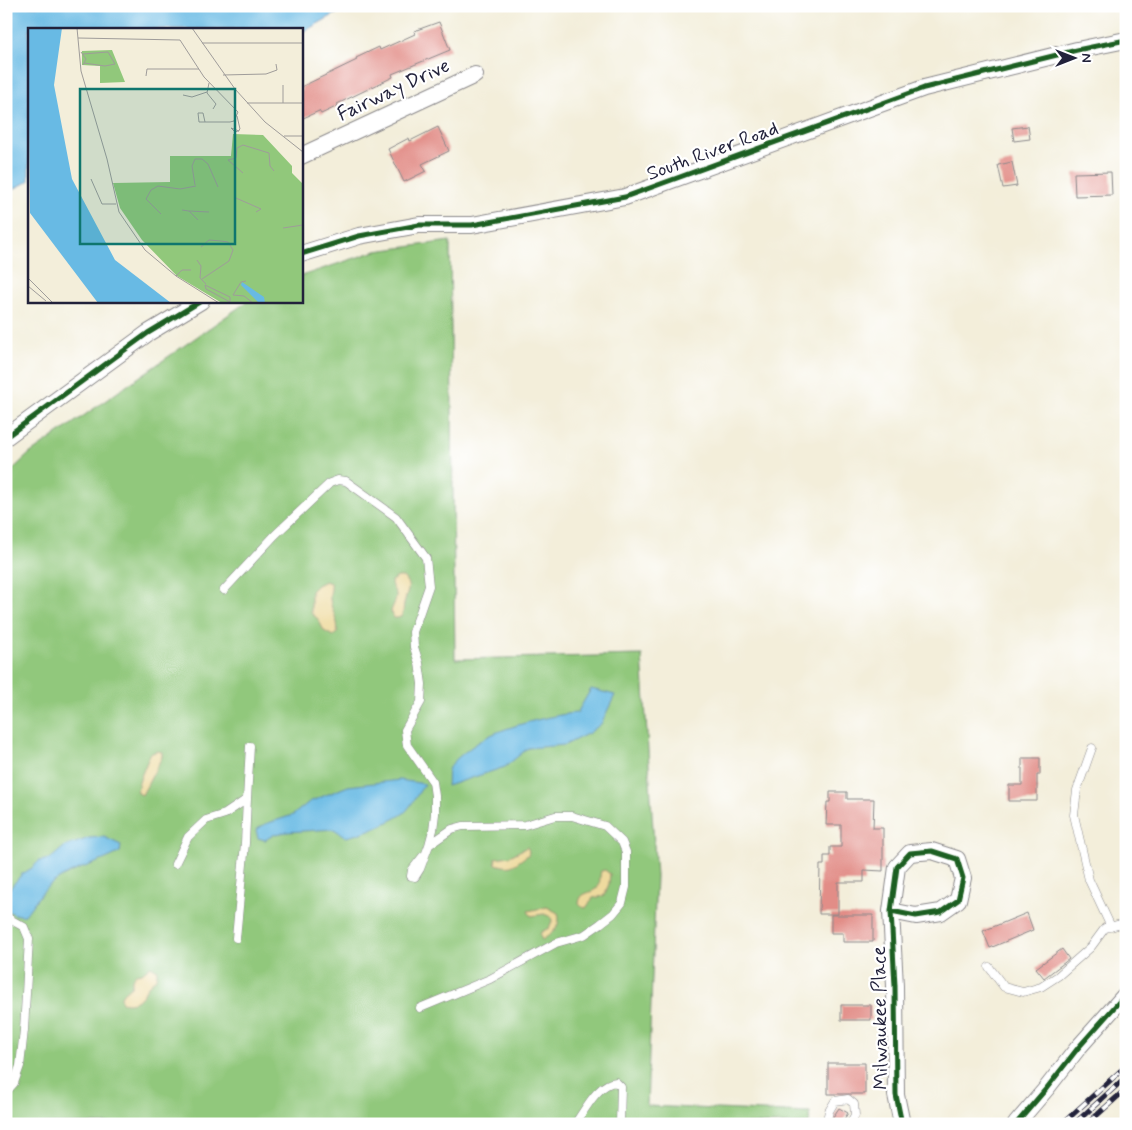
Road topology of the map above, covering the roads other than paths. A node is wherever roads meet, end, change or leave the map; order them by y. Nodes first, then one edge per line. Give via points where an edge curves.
1 (1126, 40) edge
2 (475, 75) dead end
3 (302, 156) edge
4 (302, 254) edge
5 (199, 302) edge
6 (6, 437) edge
7 (224, 590) dead end
8 (250, 746) dead end
9 (1092, 748) dead end
10 (247, 799) junction
11 (428, 845) junction
12 (423, 856) dead end
13 (175, 864) dead end
14 (891, 911) junction
15 (6, 916) edge
16 (1126, 923) edge
17 (1111, 927) junction
18 (236, 938) dead end
19 (989, 967) dead end
20 (1126, 994) edge
21 (420, 1008) dead end
22 (6, 1092) edge
23 (575, 1124) edge
24 (620, 1124) edge
25 (826, 1124) edge
26 (850, 1124) edge
27 (902, 1124) edge
28 (1016, 1124) edge

1 - 4 street, South River Road via 924,88 625,197 472,225 410,227 359,236
2 - 3 street, Fairway Drive
5 - 6 street via 148,333
7 - 11 lane via 274,535 330,483 346,481 396,517 426,558 429,579 413,632 422,684 421,702 405,730 407,745 433,782 435,814
8 - 10 lane
9 - 17 lane via 1078,790 1074,815 1089,880
10 - 13 lane via 225,814 206,820 188,838
10 - 18 lane
11 - 12 lane
11 - 21 lane via 452,829 463,826 525,825 555,816 572,816 605,826 622,842 626,852 626,888 622,903 613,914 584,935 556,943 490,979
14 - 14 street via 897,867 910,853 932,851 956,859 963,878 958,900 941,912 916,916
14 - 27 street, Milwaukee Place via 896,1095
15 - 22 lane via 24,927 29,939 20,1066 14,1083
16 - 17 lane
17 - 19 lane via 1105,928 1091,946 1041,987 1023,992 1004,987
20 - 28 street
23 - 24 lane via 602,1086 609,1082 616,1082 621,1087
25 - 26 lane via 836,1101 848,1099 854,1104 855,1116

